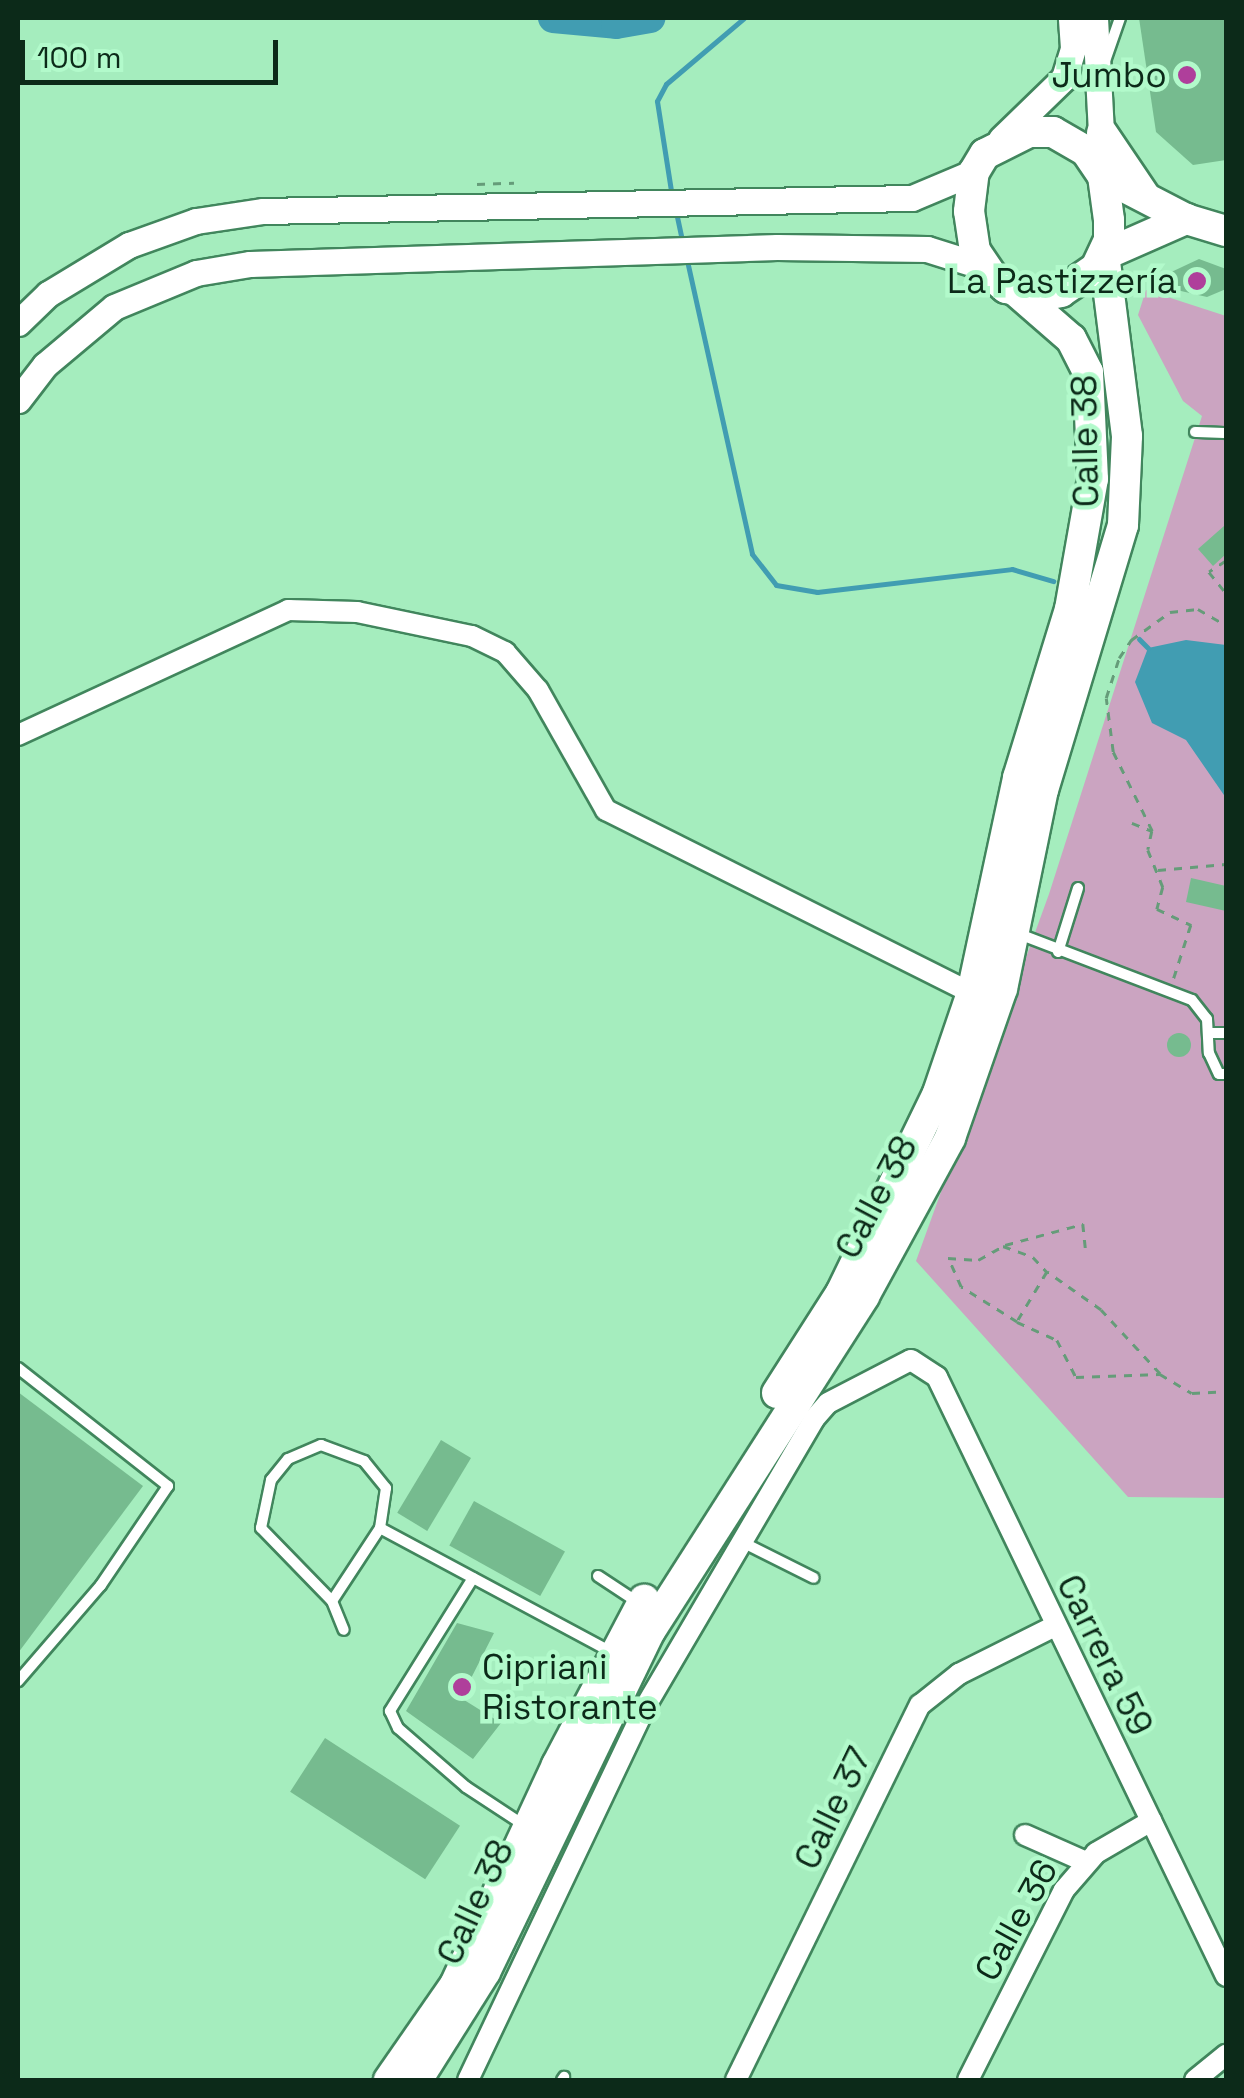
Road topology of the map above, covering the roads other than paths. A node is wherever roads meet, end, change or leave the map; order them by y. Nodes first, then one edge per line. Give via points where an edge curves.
1 (1071, 18) edge
2 (1094, 18) edge
3 (1120, 18) edge
4 (1099, 75) junction
5 (1102, 132) junction
6 (996, 144) junction
7 (974, 172) junction
8 (1103, 176) junction
9 (1146, 198) junction
10 (1186, 219) junction
11 (1226, 231) edge
12 (1104, 254) junction
13 (984, 267) junction
14 (1018, 292) junction
15 (18, 323) edge
16 (18, 400) edge
17 (1195, 432) dead end
18 (1226, 433) edge
19 (18, 735) edge
20 (1078, 888) dead end
21 (1014, 931) junction
22 (1058, 952) junction
23 (972, 993) junction
24 (1210, 1033) junction
25 (1226, 1033) edge
26 (1226, 1074) edge
27 (924, 1364) joint
28 (18, 1368) edge
29 (380, 1528) junction
30 (742, 1542) junction
31 (598, 1576) dead end
32 (473, 1578) junction
33 (814, 1578) dead end
34 (332, 1601) junction
35 (641, 1604) junction
36 (1053, 1627) junction
37 (344, 1630) dead end
38 (613, 1653) junction
39 (18, 1681) edge
40 (1151, 1821) junction
41 (528, 1828) junction
42 (1026, 1835) dead end
43 (1086, 1862) junction
44 (1226, 1976) edge
45 (1226, 2054) edge
46 (429, 2076) edge
47 (389, 2080) edge
48 (468, 2080) edge
49 (736, 2080) edge
50 (968, 2080) edge
51 (1195, 2080) edge

1 - 6 street via 1073,48 1064,78
2 - 4 street
3 - 4 lane
4 - 5 street
5 - 8 street
5 - 9 main road
6 - 7 main road
6 - 8 main road via 1053,132 1079,144
7 - 13 main road via 970,233
7 - 15 street via 912,198 387,204 196,222 88,266
8 - 9 main road
8 - 12 main road via 1109,220
9 - 10 main road
10 - 11 main road
10 - 12 main road
12 - 14 main road via 1088,276 1061,292
12 - 21 main road, Calle 38 via 1126,420 1123,526 1043,790
13 - 14 main road
13 - 16 street via 927,248 300,259 196,273 144,291 84,328
14 - 23 main road, Calle 38 via 1080,350 1088,372 1094,479 1070,609 1018,778
17 - 18 lane
19 - 23 street via 288,610 358,612 472,636 505,652 538,690 606,810
20 - 22 lane
21 - 22 lane
21 - 46 main road, Calle 38 via 982,1053 950,1138 904,1228 650,1631
22 - 24 lane via 1192,1000
23 - 35 main road, Calle 38 via 938,1093 841,1294
24 - 25 lane
24 - 26 lane via 1208,1053 1219,1074
27 - 30 street, Calle 38 via 896,1365 828,1403
27 - 36 street, Carrera 59 via 937,1377
28 - 39 lane via 168,1486 101,1585
29 - 32 lane
29 - 34 lane
29 - 34 lane via 387,1500 378,1473 336,1447 303,1450 271,1480 261,1528
30 - 33 lane
30 - 48 street, Calle 38 via 644,1708
31 - 35 lane
32 - 38 lane
32 - 41 lane via 390,1711 398,1728 466,1787
34 - 37 lane
35 - 38 main road, Calle 38
36 - 40 street, Carrera 59
36 - 49 street, Calle 37 via 958,1674 920,1705
38 - 41 main road, Calle 38
40 - 43 street, Calle 36
40 - 44 street, Carrera 59
41 - 47 main road, Calle 38 via 455,1985
42 - 43 street
43 - 50 street, Calle 36 via 1048,1917
45 - 51 street

